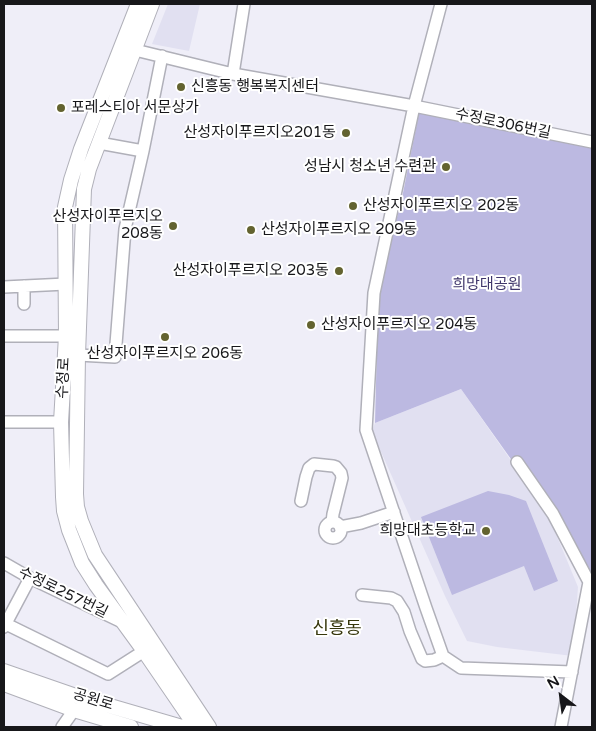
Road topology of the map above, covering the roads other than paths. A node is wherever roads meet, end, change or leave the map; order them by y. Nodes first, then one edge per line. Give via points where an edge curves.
1 (138, 4) edge
2 (152, 4) edge
3 (244, 4) edge
4 (441, 4) edge
5 (135, 50) junction
6 (162, 56) junction
7 (233, 74) junction
8 (414, 106) junction
9 (592, 142) edge
10 (99, 143) junction
11 (142, 151) junction
12 (70, 185) junction
13 (84, 189) junction
14 (66, 284) junction
15 (24, 286) junction
16 (4, 287) edge
17 (24, 304) dead end
18 (4, 336) edge
19 (66, 336) junction
20 (78, 355) junction
21 (4, 422) edge
22 (61, 422) junction
23 (517, 462) dead end
24 (300, 501) dead end
25 (394, 512) junction
26 (4, 563) edge
27 (30, 578) junction
28 (590, 582) edge
29 (362, 595) dead end
30 (122, 622) junction
31 (4, 624) edge
32 (144, 651) junction
33 (443, 656) junction
34 (4, 671) edge
35 (572, 672) junction
36 (4, 684) edge
37 (74, 710) junction
38 (112, 725) edge
39 (62, 727) edge
40 (131, 727) edge
41 (182, 727) edge
42 (196, 727) edge
43 (209, 727) edge
44 (561, 727) edge

1 - 12 main road, 수정로
2 - 5 main road, 수정로
3 - 7 street
4 - 8 street
5 - 6 street, 수정로306번길
5 - 10 main road, 수정로
6 - 7 street, 수정로306번길
6 - 11 street
7 - 8 street, 수정로306번길
8 - 9 street, 수정로306번길
8 - 25 street via 374,293 366,430
10 - 11 street
10 - 13 main road, 수정로
11 - 20 street via 125,229 115,357
12 - 13 street
12 - 14 main road, 수정로 via 65,207
13 - 20 main road, 수정로
14 - 15 street
14 - 19 main road, 수정로
15 - 16 street
15 - 17 street
18 - 19 street
19 - 22 main road, 수정로
20 - 43 main road, 수정로 via 76,494 81,521 95,555
21 - 22 street
22 - 30 main road, 수정로 via 64,511 69,530 82,563
23 - 28 street via 553,514
24 - 25 street via 309,468 314,464 336,467 341,473 333,514 336,524 361,523
25 - 33 street
26 - 27 street, 수정로257번길
27 - 30 street, 수정로257번길
27 - 31 street
28 - 35 street
29 - 33 street via 397,601 422,659 434,660
30 - 32 main road, 수정로
31 - 32 street via 108,674
32 - 42 main road, 수정로
33 - 35 street via 461,668
34 - 41 main road, 공원로
35 - 44 street
36 - 37 main road, 공원로
37 - 38 main road, 공원로
37 - 39 street
38 - 40 main road, 공원로

